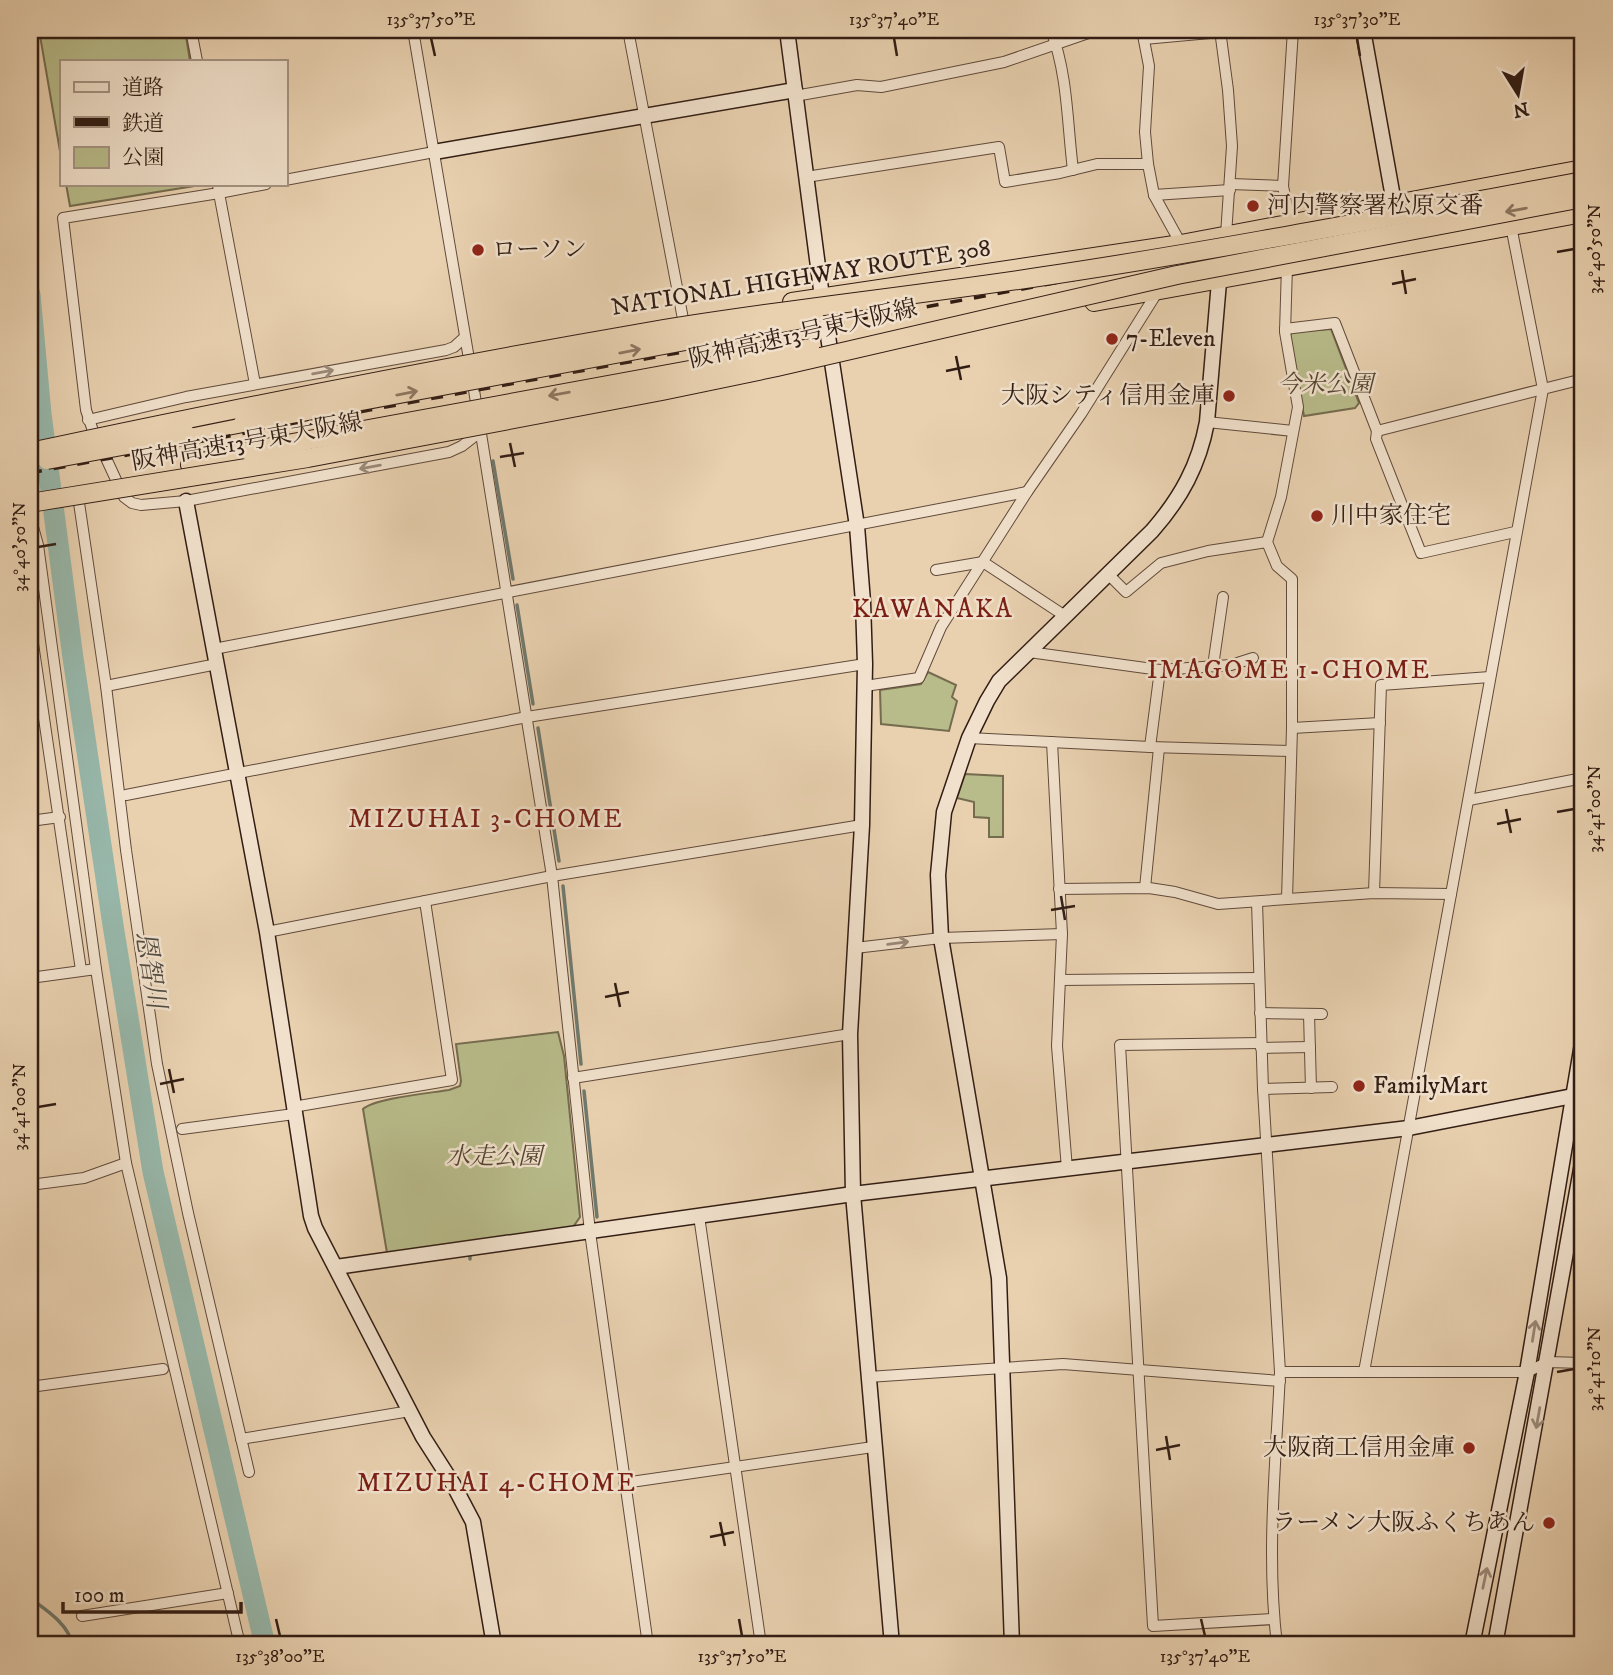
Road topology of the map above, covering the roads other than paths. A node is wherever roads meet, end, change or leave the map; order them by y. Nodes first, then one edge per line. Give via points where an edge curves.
1 (191, 30) edge
2 (413, 30) edge
3 (628, 30) edge
4 (787, 30) edge
5 (1051, 30) edge
6 (1097, 30) edge
7 (1293, 30) edge
8 (1363, 30) edge
9 (1221, 31) edge
10 (1143, 35) edge
11 (1056, 44) junction
12 (197, 60) edge
13 (795, 93) junction
14 (645, 116) junction
15 (434, 152) junction
16 (1148, 164) junction
17 (1583, 169) edge
18 (1073, 170) junction
19 (806, 177) junction
20 (287, 180) edge
21 (1583, 181) edge
22 (242, 186) edge
23 (1283, 186) junction
24 (1231, 187) junction
25 (219, 188) edge
26 (1154, 195) junction
27 (1583, 198) edge
28 (1394, 203) junction
29 (1583, 213) edge
30 (1290, 223) junction
31 (1511, 226) junction
32 (1226, 235) junction
33 (1181, 244) junction
34 (1287, 265) junction
35 (1043, 277) junction
36 (1219, 279) junction
37 (1158, 290) junction
38 (822, 297) junction
39 (996, 315) junction
40 (683, 319) junction
41 (1285, 329) junction
42 (465, 337) junction
43 (469, 359) junction
44 (833, 359) junction
45 (431, 360) junction
46 (1583, 379) edge
47 (256, 384) junction
48 (1542, 389) junction
49 (88, 420) junction
50 (1207, 422) junction
51 (184, 425) junction
52 (1293, 431) junction
53 (1377, 431) junction
54 (480, 432) junction
55 (30, 451) edge
56 (30, 464) edge
57 (192, 473) junction
58 (1027, 492) junction
59 (78, 496) junction
60 (54, 499) junction
61 (186, 501) junction
62 (30, 506) edge
63 (857, 526) junction
64 (1516, 532) junction
65 (1267, 542) junction
66 (983, 562) junction
67 (936, 570) dead end
68 (1108, 574) junction
69 (506, 593) junction
70 (1223, 597) dead end
71 (1065, 616) junction
72 (30, 622) edge
73 (214, 649) junction
74 (1029, 652) junction
75 (1253, 658) dead end
76 (33, 659) edge
77 (217, 664) junction
78 (865, 664) junction
79 (1213, 666) junction
80 (1160, 670) junction
81 (1490, 677) junction
82 (106, 686) junction
83 (865, 686) junction
84 (527, 718) junction
85 (1380, 723) junction
86 (1292, 728) junction
87 (969, 738) junction
88 (1052, 742) junction
89 (1154, 748) junction
90 (1291, 751) junction
91 (237, 773) junction
92 (1583, 778) edge
93 (126, 795) dead end
94 (1469, 800) junction
95 (60, 817) junction
96 (30, 821) edge
97 (862, 825) junction
98 (552, 876) junction
99 (1145, 888) junction
100 (1059, 889) junction
101 (1374, 893) junction
102 (1451, 894) junction
103 (1287, 899) junction
104 (425, 901) junction
105 (1257, 902) junction
106 (267, 932) junction
107 (1062, 934) junction
108 (941, 938) junction
109 (855, 948) junction
110 (96, 969) junction
111 (81, 970) junction
112 (30, 978) edge
113 (1259, 978) junction
114 (1060, 980) junction
115 (1260, 1013) junction
116 (1309, 1014) junction
117 (1322, 1014) dead end
118 (850, 1034) junction
119 (1583, 1038) edge
120 (1261, 1045) junction
121 (1310, 1047) junction
122 (573, 1078) junction
123 (1332, 1087) dead end
124 (1311, 1088) junction
125 (1263, 1089) junction
126 (1578, 1095) edge
127 (294, 1110) junction
128 (1409, 1128) junction
129 (182, 1129) dead end
130 (1267, 1146) junction
131 (1583, 1158) edge
132 (126, 1163) junction
133 (1125, 1163) junction
134 (1067, 1169) junction
135 (981, 1179) junction
136 (30, 1185) edge
137 (853, 1194) junction
138 (699, 1216) junction
139 (590, 1232) junction
140 (337, 1267) junction
141 (1548, 1362) junction
142 (1583, 1363) edge
143 (1000, 1367) junction
144 (1137, 1368) junction
145 (163, 1369) dead end
146 (1364, 1372) junction
147 (1527, 1372) junction
148 (867, 1377) junction
149 (1280, 1377) junction
150 (30, 1387) edge
151 (410, 1411) junction
152 (241, 1439) junction
153 (873, 1447) junction
154 (736, 1468) junction
155 (249, 1472) dead end
156 (624, 1483) junction
157 (228, 1593) junction
158 (82, 1616) dead end
159 (1274, 1619) junction
160 (889, 1644) edge
161 (240, 1645) edge
162 (495, 1645) edge
163 (648, 1645) edge
164 (761, 1645) edge
165 (1012, 1645) edge
166 (1277, 1645) edge
167 (1472, 1645) edge
168 (1495, 1645) edge

1 - 12 street
2 - 15 street
3 - 14 street
4 - 13 street
5 - 11 street
6 - 11 street
7 - 23 street
8 - 28 street
9 - 10 street
9 - 24 street via 1231,132
10 - 16 street via 1149,66
11 - 13 street via 1004,62 881,88 856,85
11 - 18 street via 1068,97
13 - 14 street
13 - 19 street
14 - 15 street
14 - 40 street
15 - 20 street
15 - 42 street
16 - 18 street via 1097,164
16 - 26 street
17 - 28 highway, NATIONAL HIGHWAY ROUTE 308
18 - 19 street via 1005,182 999,147
19 - 38 street
21 - 35 highway, 阪神高速13号東大阪線, bridge
22 - 25 street
23 - 24 street
23 - 30 street
24 - 26 street
24 - 32 street
25 - 47 street
25 - 49 street via 63,218
26 - 33 street
27 -> 39 highway, 阪神高速13号東大阪線, bridge via 1261,257
28 - 30 highway, NATIONAL HIGHWAY ROUTE 308
29 - 31 highway
30 - 32 highway, NATIONAL HIGHWAY ROUTE 308
31 - 34 highway
31 - 48 street
32 - 33 highway, NATIONAL HIGHWAY ROUTE 308
32 - 36 street
33 - 38 highway, NATIONAL HIGHWAY ROUTE 308
34 - 36 highway
34 - 41 street
51 -> 35 highway, bridge via 243,423
35 - 55 highway, 阪神高速13号東大阪線, bridge via 649,332
36 - 37 highway
36 - 50 street
37 - 44 highway via 982,323
37 - 58 street
38 - 40 highway, NATIONAL HIGHWAY ROUTE 308
38 - 44 street
39 -> 57 highway, bridge via 249,451
39 - 62 highway, 阪神高速13号東大阪線, bridge via 777,368
40 - 43 highway, NATIONAL HIGHWAY ROUTE 308
41 - 52 street via 1298,407
41 - 53 street via 1335,323
42 - 43 street
42 - 45 street
43 - 45 highway, NATIONAL HIGHWAY ROUTE 308
43 - 54 street
44 - 54 highway
44 - 63 street
47 -> 45 street
45 - 51 highway, NATIONAL HIGHWAY ROUTE 308
46 - 48 street
47 - 49 street
48 - 53 street
48 - 64 street
49 - 61 street via 125,498 141,505
50 - 52 street
50 - 68 street via 1203,445 1183,490 1165,516
51 - 55 highway, NATIONAL HIGHWAY ROUTE 308, bridge
51 - 56 highway, bridge
52 - 65 street
53 - 64 street via 1376,439 1421,553
54 - 57 highway via 282,468
54 -> 61 street via 449,452
54 - 69 street
57 - 59 highway, bridge
57 - 60 highway via 82,485
58 - 63 street
58 - 66 street
59 - 60 highway, bridge
59 - 82 street
60 - 62 highway, bridge
61 - 73 street
62 - 110 street
63 - 69 street
63 - 78 street
64 - 81 street
65 - 68 street via 1161,563 1126,592
65 - 86 street via 1277,566 1292,579
66 - 67 street
66 - 71 street
66 - 83 street via 942,627 919,678
68 - 71 street
69 - 73 street
69 - 84 street
70 - 79 street
71 - 74 street
72 - 76 street
73 - 77 street
74 - 80 street
74 - 87 street via 999,681
75 - 79 street
76 - 95 street
77 - 82 street
77 - 91 street
78 - 83 street
78 - 84 street
79 - 80 street
80 - 89 street
81 - 85 street via 1381,685
81 - 94 street
82 - 152 street via 158,1064
83 - 97 street
84 - 91 street
84 - 98 street
85 - 86 street
85 - 101 street
86 - 90 street
87 - 88 street
87 - 108 street via 944,812 938,875
88 - 89 street
88 - 100 street
89 - 90 street
89 - 99 street
90 - 103 street
91 - 93 street
91 - 106 street
92 - 94 street
94 - 102 street
95 - 96 street
95 - 111 street
97 - 98 street
97 - 109 street
98 - 104 street
98 - 122 street
99 - 100 street
99 - 105 street via 1218,904
100 - 107 street
101 - 102 street
101 - 103 street
102 - 128 street
103 - 105 street
104 - 106 street
104 - 127 street via 452,1080
105 - 113 street
106 - 127 street
107 - 108 street
107 - 114 street
109 -> 108 street
108 - 135 street
109 - 118 street
110 - 111 street
110 - 132 street
111 - 112 street
113 - 114 street
113 - 115 street
114 - 134 street via 1057,1046
115 - 116 street
115 - 120 street
116 - 117 street
116 - 121 street
118 - 122 street
118 - 137 street
119 - 126 street
120 - 121 street
120 - 125 street
120 - 133 street via 1120,1045
121 - 124 street
122 - 139 street
123 - 124 street
124 - 125 street
125 - 130 street
126 - 128 street
147 -> 126 street
127 - 129 street
127 - 140 street via 311,1216
128 - 130 street
128 - 146 street
130 - 133 street
130 - 149 street
131 - 141 street
132 - 136 street via 84,1178
132 - 157 street
133 - 134 street
133 - 144 street
134 - 135 street
135 - 137 street
135 - 143 street via 999,1278
137 - 138 street
137 - 148 street
138 - 139 street
138 - 154 street
139 - 140 street
139 - 156 street
140 - 151 street
141 - 142 street
141 - 147 street
141 -> 168 street
143 - 144 street
143 - 148 street
143 - 165 street
144 - 149 street
144 - 159 street via 1153,1626
145 - 150 street
146 - 147 street
146 - 149 street
167 -> 147 street
148 - 153 street
149 - 159 street via 1272,1508
151 - 152 street
151 - 162 street via 473,1522
152 - 155 street
153 - 154 street
153 - 160 street
154 - 156 street
154 - 164 street
156 - 163 street
157 - 158 street
157 - 161 street
159 - 166 street

